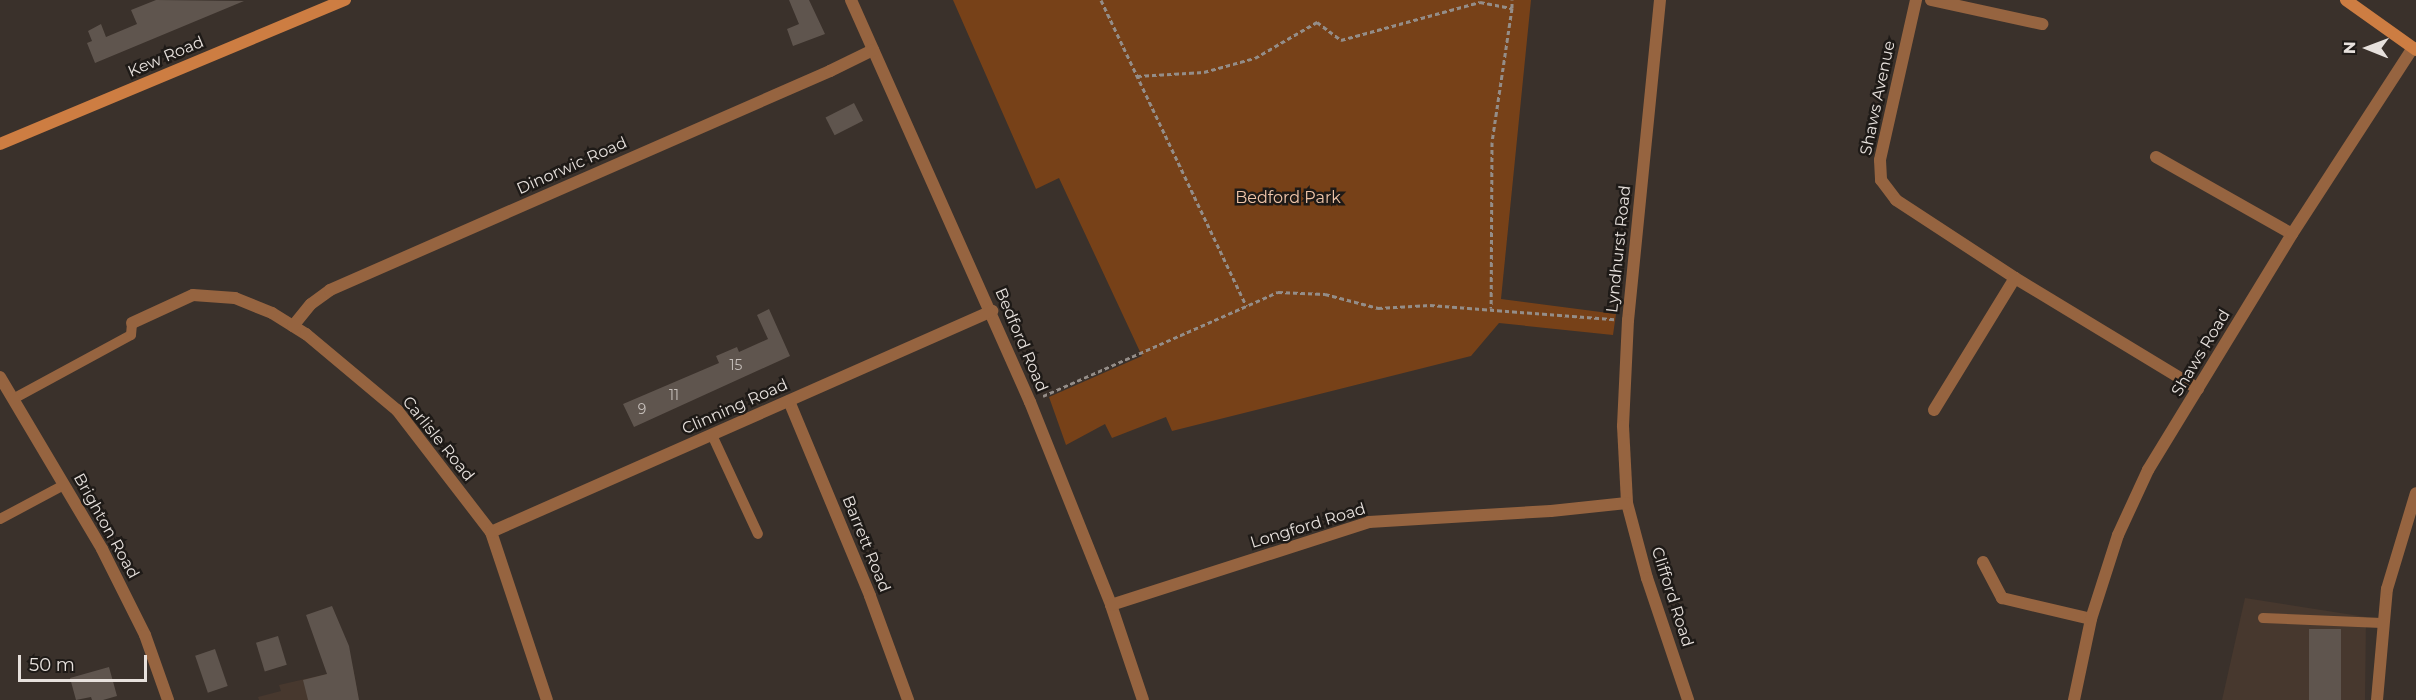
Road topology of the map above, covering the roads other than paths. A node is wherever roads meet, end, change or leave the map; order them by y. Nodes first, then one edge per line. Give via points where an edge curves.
1 (345, 0) edge
2 (852, 0) edge
3 (1660, 0) edge
4 (1916, 0) edge
5 (1931, 0) edge
6 (2346, 0) edge
7 (2042, 24) dead end
8 (2415, 49) edge
9 (873, 50) junction
10 (0, 144) edge
11 (2156, 158) dead end
12 (2292, 234) junction
13 (2015, 278) junction
14 (992, 311) junction
15 (132, 323) joint
16 (293, 326) junction
17 (0, 376) edge
18 (2198, 389) junction
19 (13, 399) junction
20 (789, 401) junction
21 (1934, 410) dead end
22 (712, 435) junction
23 (64, 485) junction
24 (2416, 493) edge
25 (1627, 502) junction
26 (0, 519) edge
27 (491, 532) junction
28 (758, 534) dead end
29 (1983, 562) dead end
30 (1112, 605) junction
31 (2263, 618) dead end
32 (2091, 619) junction
33 (2382, 623) junction
34 (168, 700) edge
35 (547, 700) edge
36 (908, 700) edge
37 (1143, 700) edge
38 (1688, 700) edge
39 (2074, 700) edge
40 (2377, 700) edge

1 - 10 main road, Kew Road
2 - 9 street, Bedford Road
3 - 25 street, Lyndhurst Road via 1628,320 1623,426
4 - 13 street, Shaws Avenue via 1880,160 1881,180 1896,200
5 - 7 street
6 - 8 main road
8 - 12 street, Shaws Road
9 - 14 street, Bedford Road
9 - 16 street, Dinorwic Road via 330,290 311,304
11 - 12 street
12 - 18 street, Shaws Road
13 - 18 street, Shaws Avenue
13 - 21 street
14 - 20 street, Clinning Road
14 - 30 street, Bedford Road
15 - 16 street, Carlisle Road via 193,295 235,298
15 - 19 lane via 131,335
16 - 27 street, Carlisle Road via 397,410
17 - 19 street, Brighton Road
18 - 32 street, Shaws Road via 2148,470 2118,535
19 - 23 street, Brighton Road
20 - 22 street, Clinning Road
20 - 36 street, Barrett Road via 870,596
22 - 27 street, Clinning Road
22 - 28 lane
23 - 26 lane
23 - 34 street, Brighton Road via 135,614
24 - 33 street via 2386,589
25 - 30 street, Longford Road via 1551,511 1369,522
25 - 38 street, Clifford Road via 1647,578
27 - 35 street, Carlisle Road
29 - 32 street via 2002,598
30 - 37 street, Bedford Road
31 - 33 lane
32 - 39 street, Shaws Road
33 - 40 street

